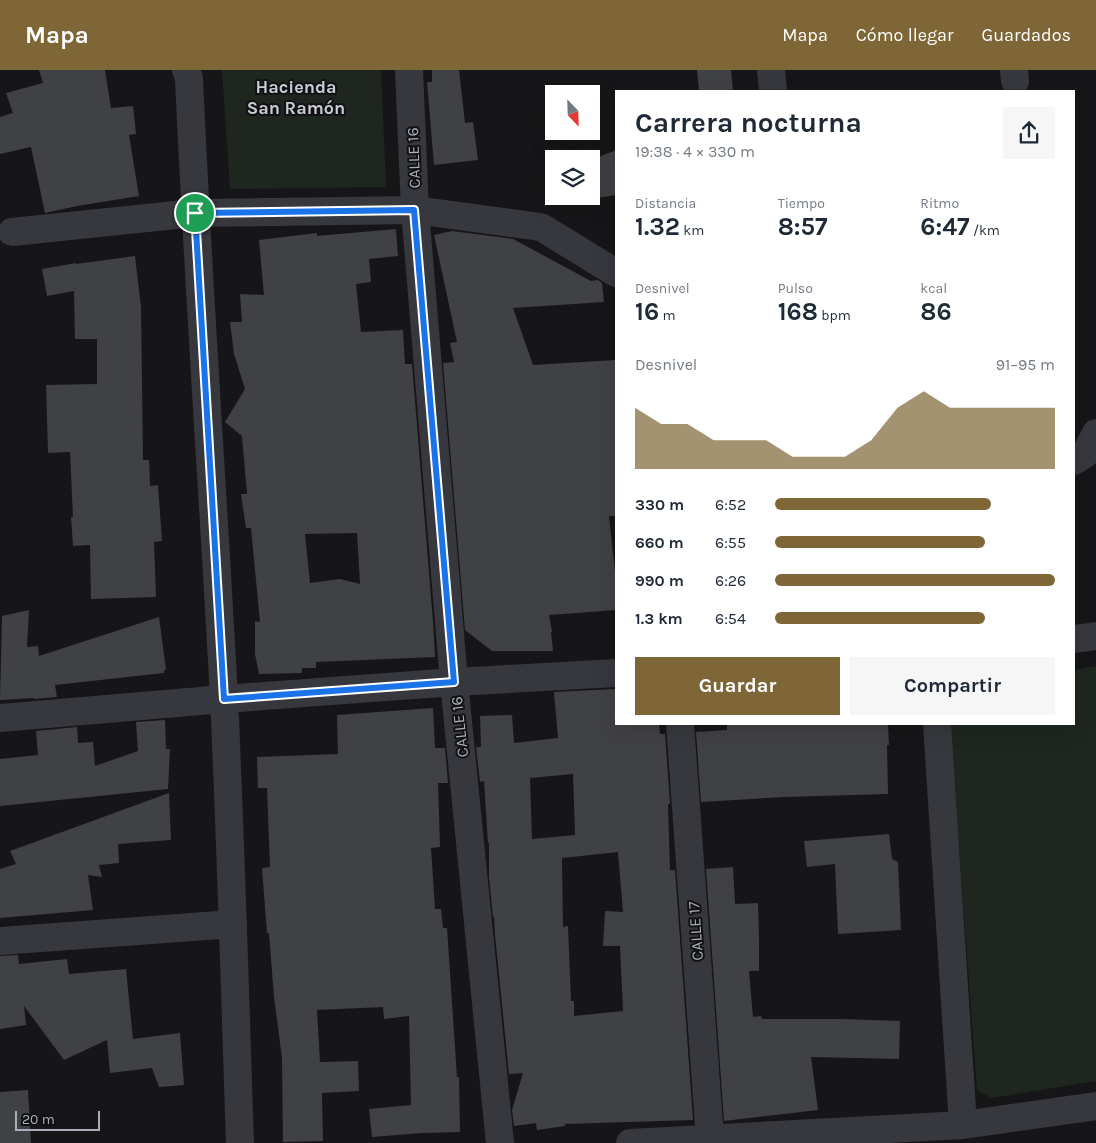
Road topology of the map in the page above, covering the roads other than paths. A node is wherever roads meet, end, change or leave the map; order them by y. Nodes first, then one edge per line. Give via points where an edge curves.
1 (186, 70) edge
2 (409, 70) edge
3 (771, 70) edge
4 (773, 90) edge
5 (414, 210) junction
6 (195, 213) junction
7 (12, 232) dead end
8 (615, 272) edge
9 (1096, 434) edge
10 (1075, 460) edge
11 (1096, 636) edge
12 (1075, 639) edge
13 (615, 673) edge
14 (454, 682) junction
15 (224, 699) junction
16 (0, 718) edge
17 (680, 725) edge
18 (936, 725) edge
19 (233, 924) junction
20 (0, 941) edge
21 (1096, 1106) edge
22 (963, 1125) junction
23 (710, 1139) junction
24 (240, 1143) edge
25 (500, 1143) edge
26 (630, 1143) edge

1 - 6 street
2 - 5 street, CALLE 16
3 - 4 street
5 - 6 street
5 - 8 street via 541,227
5 - 14 street, CALLE 16
6 - 7 street
6 - 15 street
9 - 10 street via 1085,454
11 - 12 street
13 - 14 street
14 - 15 street
14 - 25 street, CALLE 16
15 - 16 street
15 - 19 street
17 - 23 street, CALLE 17
18 - 22 street
19 - 20 street
19 - 24 street
21 - 22 street
22 - 23 street
23 - 26 street

